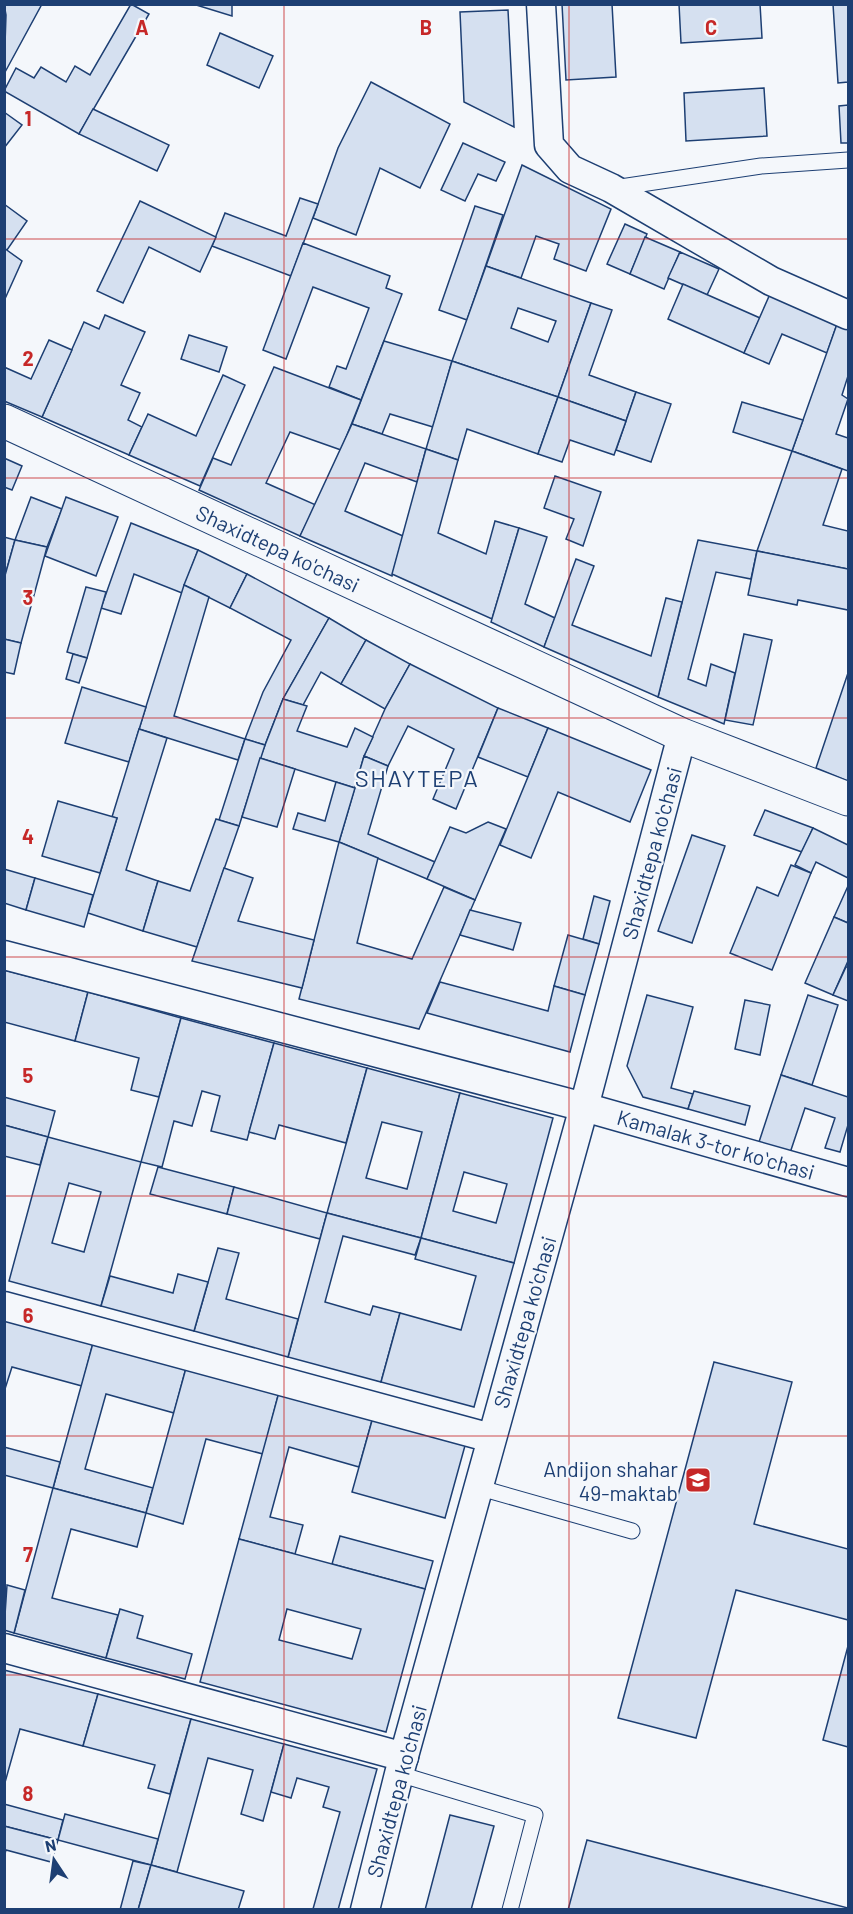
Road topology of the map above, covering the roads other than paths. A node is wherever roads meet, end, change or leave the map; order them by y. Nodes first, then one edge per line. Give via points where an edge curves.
1 (541, 4) edge
2 (849, 160) edge
3 (611, 188) junction
4 (849, 315) edge
5 (4, 421) edge
6 (682, 735) junction
7 (849, 799) edge
8 (4, 955) edge
9 (584, 1107) junction
10 (849, 1182) edge
11 (4, 1306) edge
12 (491, 1438) junction
13 (477, 1487) junction
14 (632, 1531) dead end
15 (4, 1648) edge
16 (401, 1766) junction
17 (365, 1910) edge
18 (510, 1910) edge

1 - 3 street via 549,145 570,169
2 - 3 lane via 761,166
3 - 4 street via 771,281
5 - 6 street, Shaxidtepa ko'chasi
6 - 7 street, Shaxidtepa ko'chasi
6 - 9 street, Shaxidtepa ko'chasi
8 - 9 street, Kamalak 3-tor koʻchasi
9 - 10 street, Kamalak 3-tor koʻchasi
9 - 12 street, Shaxidtepa ko'chasi
11 - 12 street
12 - 13 street, Shaxidtepa ko'chasi
13 - 14 lane
13 - 16 street, Shaxidtepa ko'chasi
15 - 16 street
16 - 17 street, Shaxidtepa ko'chasi
16 - 18 lane via 536,1815

